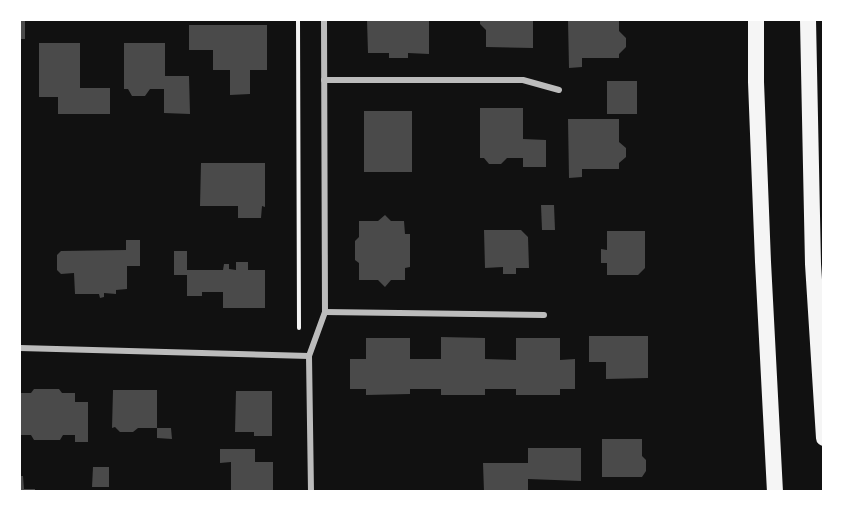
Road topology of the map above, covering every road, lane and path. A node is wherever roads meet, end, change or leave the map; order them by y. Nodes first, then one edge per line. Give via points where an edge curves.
1 (298, 20) edge
2 (324, 20) edge
3 (756, 20) edge
4 (807, 20) edge
5 (324, 80) junction
6 (559, 90) dead end
7 (325, 312) junction
8 (544, 315) dead end
9 (20, 348) edge
10 (309, 356) junction
11 (824, 438) edge
12 (311, 492) edge
13 (775, 492) edge

1 - 10 path via 298,324
2 - 5 street
3 - 13 highway
4 - 11 highway via 813,264
5 - 6 street via 523,80
5 - 7 street
7 - 8 street
7 - 10 street
9 - 10 street
10 - 12 street

